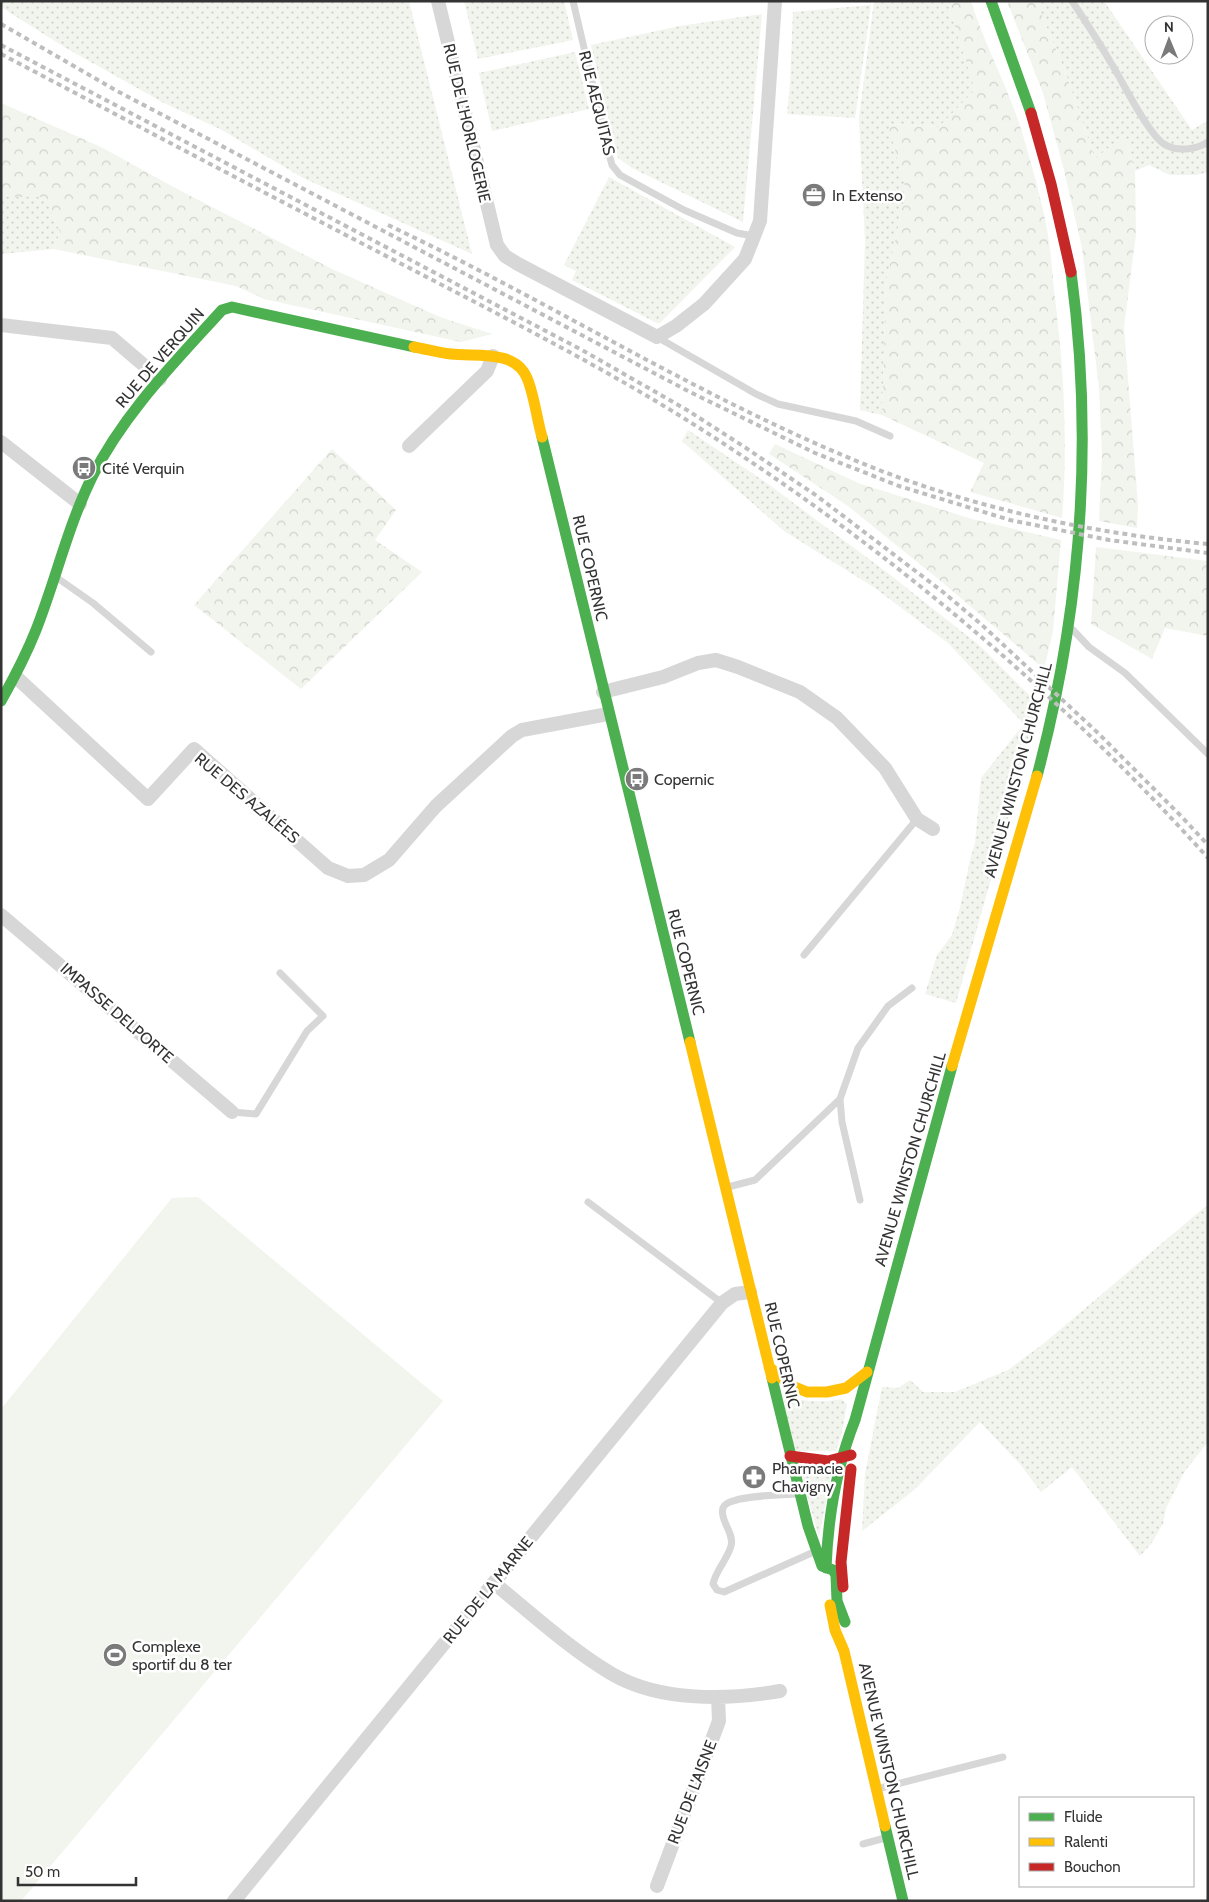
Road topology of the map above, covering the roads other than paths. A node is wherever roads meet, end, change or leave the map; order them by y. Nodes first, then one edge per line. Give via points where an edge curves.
1 (438, 1) edge
2 (573, 1) edge
3 (775, 1) edge
4 (990, 1) edge
5 (1072, 1) edge
6 (1208, 142) edge
7 (754, 236) junction
8 (1, 325) edge
9 (657, 337) junction
10 (493, 356) junction
11 (516, 362) joint
12 (160, 378) junction
13 (890, 436) dead end
14 (1, 442) edge
15 (409, 446) dead end
16 (80, 504) junction
17 (56, 576) junction
18 (1069, 626) junction
19 (152, 652) dead end
20 (16, 677) junction
21 (603, 692) junction
22 (1, 700) edge
23 (608, 714) junction
24 (1208, 754) edge
25 (917, 819) junction
26 (933, 829) dead end
27 (1, 915) edge
28 (804, 955) dead end
29 (280, 973) dead end
30 (912, 988) dead end
31 (840, 1099) junction
32 (232, 1112) joint
33 (725, 1188) junction
34 (860, 1200) dead end
35 (588, 1202) dead end
36 (750, 1292) junction
37 (722, 1304) junction
38 (769, 1367) junction
39 (867, 1372) junction
40 (855, 1420) junction
41 (853, 1454) junction
42 (790, 1456) junction
43 (840, 1460) junction
44 (800, 1494) junction
45 (816, 1551) junction
46 (826, 1568) junction
47 (494, 1583) junction
48 (845, 1622) junction
49 (843, 1649) junction
50 (780, 1691) dead end
51 (718, 1697) junction
52 (1003, 1757) dead end
53 (876, 1789) junction
54 (888, 1837) junction
55 (863, 1844) dead end
56 (657, 1886) dead end
57 (234, 1901) edge
58 (903, 1901) edge

1 - 9 street, RUE DE L'HORLOGERIE via 497,246 518,264
2 - 7 lane, RUE AEQUITAS via 612,165 620,175 684,210 737,233
3 - 7 street via 760,221
4 - 18 main road, AVENUE WINSTON CHURCHILL via 1024,89 1045,156 1066,250 1079,356 1081,412 1081,502
5 - 6 lane via 1151,130 1164,144 1186,149
7 - 9 street via 745,259 704,304
8 - 12 street via 112,338
9 - 13 lane via 778,404 856,421
10 - 11 main road, RUE DE VERQUIN
10 - 12 main road, RUE DE VERQUIN via 448,354 232,307 222,310
10 - 15 street via 487,371
11 - 21 main road, RUE COPERNIC via 527,377
12 - 16 main road, RUE DE VERQUIN via 119,431
14 - 16 street
16 - 17 main road, RUE DE VERQUIN
17 - 19 lane
17 - 20 main road, RUE DE VERQUIN via 40,624
18 - 24 lane via 1089,647 1125,673
18 - 39 main road, AVENUE WINSTON CHURCHILL via 1052,718
20 - 22 main road, RUE DE VERQUIN
20 - 23 street, RUE DES AZALÉES via 148,799 194,749 328,868 348,876 364,875 389,860 436,806 512,736 522,730
21 - 23 main road, RUE COPERNIC
21 - 25 street via 663,678 698,663 716,660 738,666 800,692 837,718 885,768
23 - 33 main road, RUE COPERNIC
25 - 26 street
25 - 28 lane
27 - 32 street, IMPASSE DELPORTE
29 - 32 lane via 323,1016 307,1031 256,1114
30 - 31 lane via 888,1006 858,1048
31 - 33 lane via 755,1180
31 - 34 lane via 842,1122
33 - 36 main road, RUE COPERNIC
35 - 37 lane
36 - 37 street, RUE DE LA MARNE via 736,1294
36 - 38 main road, RUE COPERNIC
37 - 47 street, RUE DE LA MARNE
38 - 39 main road via 790,1385 808,1392 846,1388
38 - 42 main road, RUE COPERNIC
39 - 40 main road, AVENUE WINSTON CHURCHILL
40 - 41 main road, AVENUE WINSTON CHURCHILL
40 - 43 main road, AVENUE WINSTON CHURCHILL
41 - 43 main road
41 - 48 main road, AVENUE WINSTON CHURCHILL via 841,1562
42 - 43 main road via 818,1461
42 - 44 main road, RUE COPERNIC
43 - 46 main road, AVENUE WINSTON CHURCHILL
44 - 45 main road, RUE COPERNIC
44 - 45 lane via 726,1504 722,1510 731,1546 713,1584 724,1592
45 - 46 main road, RUE COPERNIC
46 - 48 main road, RUE COPERNIC via 836,1575 837,1601
46 - 49 main road, AVENUE WINSTON CHURCHILL via 835,1630
47 - 51 street via 565,1641 613,1674 644,1687
47 - 57 street, RUE DE LA MARNE
48 - 49 main road, AVENUE WINSTON CHURCHILL
49 - 53 main road, AVENUE WINSTON CHURCHILL
50 - 51 street
51 - 56 street, RUE DE L'AISNE via 719,1721
52 - 53 lane
53 - 54 main road, AVENUE WINSTON CHURCHILL
54 - 55 lane
54 - 58 main road, AVENUE WINSTON CHURCHILL

